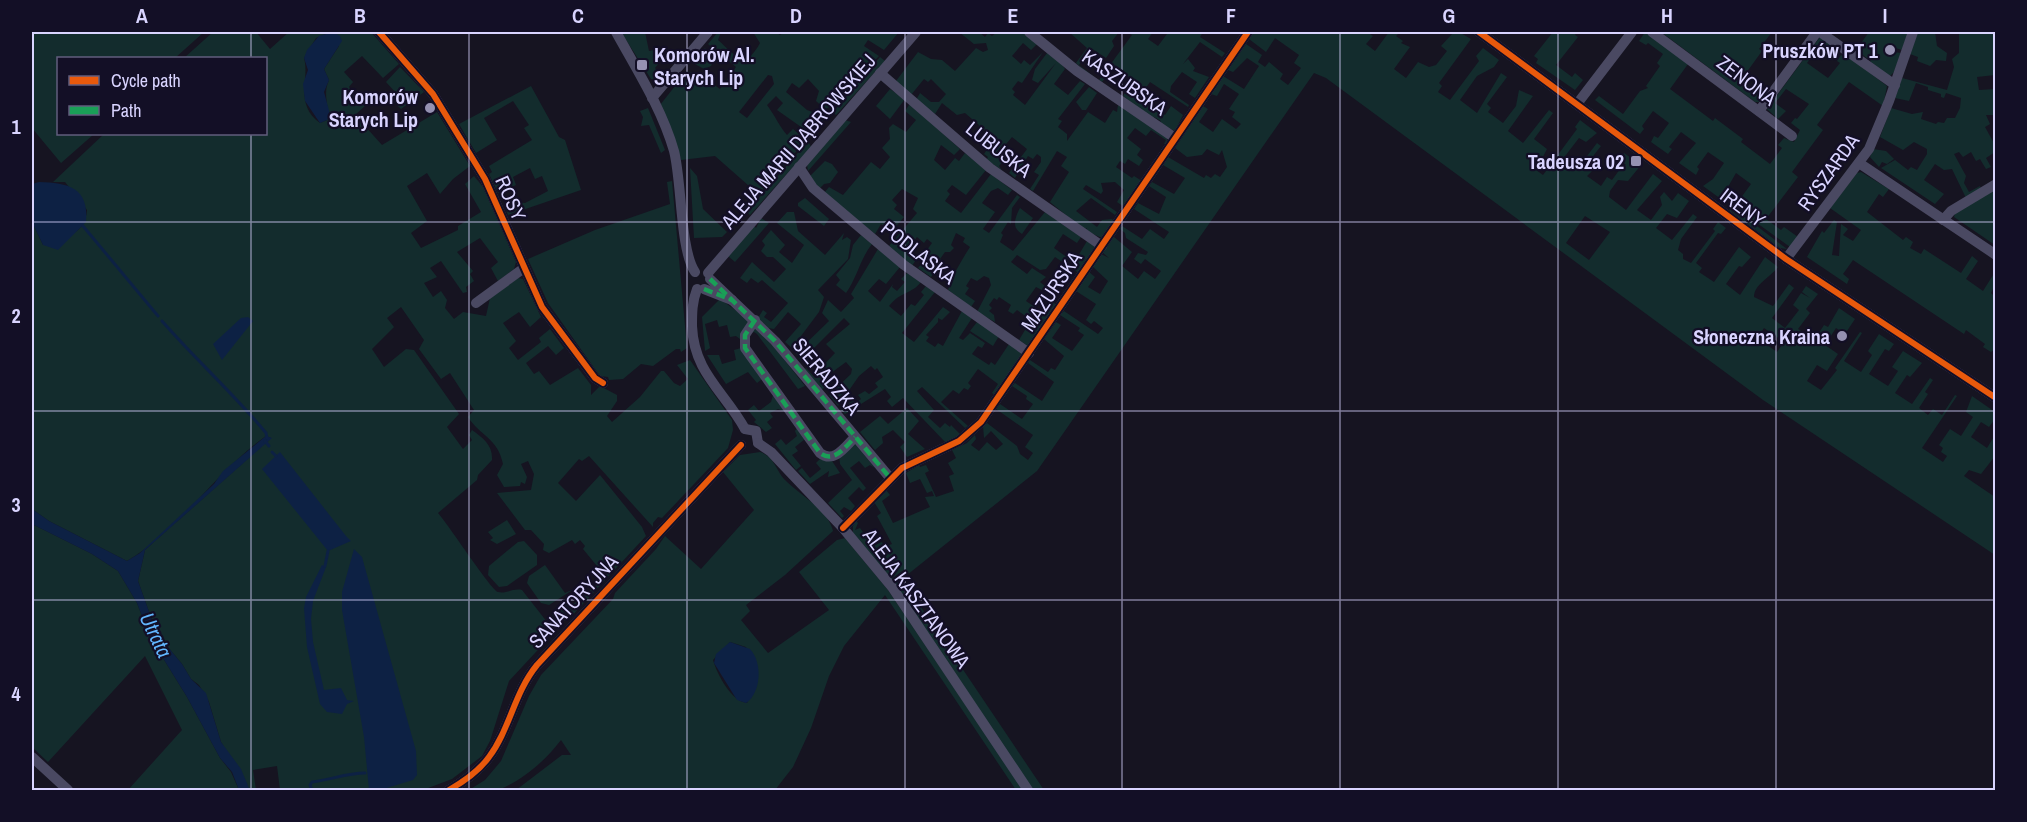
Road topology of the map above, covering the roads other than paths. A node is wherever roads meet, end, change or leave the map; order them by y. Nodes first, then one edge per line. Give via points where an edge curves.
1 (379, 32) edge
2 (616, 32) edge
3 (708, 32) edge
4 (916, 32) edge
5 (1029, 32) edge
6 (1247, 32) edge
7 (1479, 32) edge
8 (1632, 32) edge
9 (1652, 32) edge
10 (1819, 32) edge
11 (1913, 32) edge
12 (880, 73) junction
13 (1895, 85) junction
14 (652, 98) junction
15 (1577, 104) junction
16 (1759, 111) junction
17 (1792, 136) dead end
18 (1175, 138) junction
19 (1859, 163) junction
20 (799, 167) junction
21 (1995, 184) edge
22 (1943, 220) junction
23 (1102, 246) junction
24 (1995, 255) edge
25 (1786, 259) junction
26 (524, 268) junction
27 (695, 272) junction
28 (709, 276) junction
29 (700, 289) junction
30 (732, 300) junction
31 (476, 303) dead end
32 (755, 320) junction
33 (1029, 353) junction
34 (603, 383) dead end
35 (1995, 398) edge
36 (745, 429) junction
37 (855, 438) junction
38 (758, 443) junction
39 (741, 445) junction
40 (891, 479) junction
41 (843, 528) junction
42 (32, 758) edge
43 (68, 790) edge
44 (449, 790) edge
45 (1028, 790) edge

1 - 26 street, ROSY via 433,94 485,178
2 - 14 street
3 - 14 street
4 - 12 street, ALEJA MARII DĄBROWSKIEJ
5 - 18 street, KASZUBSKA via 1077,71
6 - 18 street, MAZURSKA
7 - 15 street, IRENY
8 - 15 street
9 - 16 street, ZENONA
10 - 13 street
10 - 16 street
11 - 13 street, RYSZARDA
12 - 20 street, ALEJA MARII DĄBROWSKIEJ
12 - 23 street, LUBUSKA via 990,168
13 - 19 street, RYSZARDA via 1875,136
14 - 27 street via 673,148 688,259
15 - 25 street, IRENY
16 - 17 street, ZENONA
18 - 23 street, MAZURSKA
19 - 22 street
19 - 25 street, RYSZARDA
20 - 28 street, ALEJA MARII DĄBROWSKIEJ
20 - 33 street, PODLASKA via 813,188 897,259
21 - 22 street
22 - 24 street
23 - 33 street, MAZURSKA
25 - 35 street, IRENY
26 - 31 street
26 - 34 street, ROSY via 542,307 595,378
27 - 28 street via 701,270
27 - 29 street via 691,281
28 - 29 street via 709,285
28 - 30 street, SIERADZKA
29 - 30 street, SIERADZKA
29 - 36 street via 692,305 695,352 703,370
30 - 32 street, SIERADZKA
32 - 37 street, SIERADZKA
32 - 37 street via 745,335 745,348 820,453 833,457
33 - 40 street, MAZURSKA via 974,430 909,464
36 - 38 street via 756,431
36 - 39 street via 738,438
37 - 40 street, SIERADZKA
38 - 39 street via 750,448
38 - 41 street, ALEJA KASZTANOWA
39 - 44 street, SANATORYJNA via 537,665 518,693 490,756
40 - 41 street, MAZURSKA
41 - 45 street, ALEJA KASZTANOWA via 892,587
42 - 43 street

